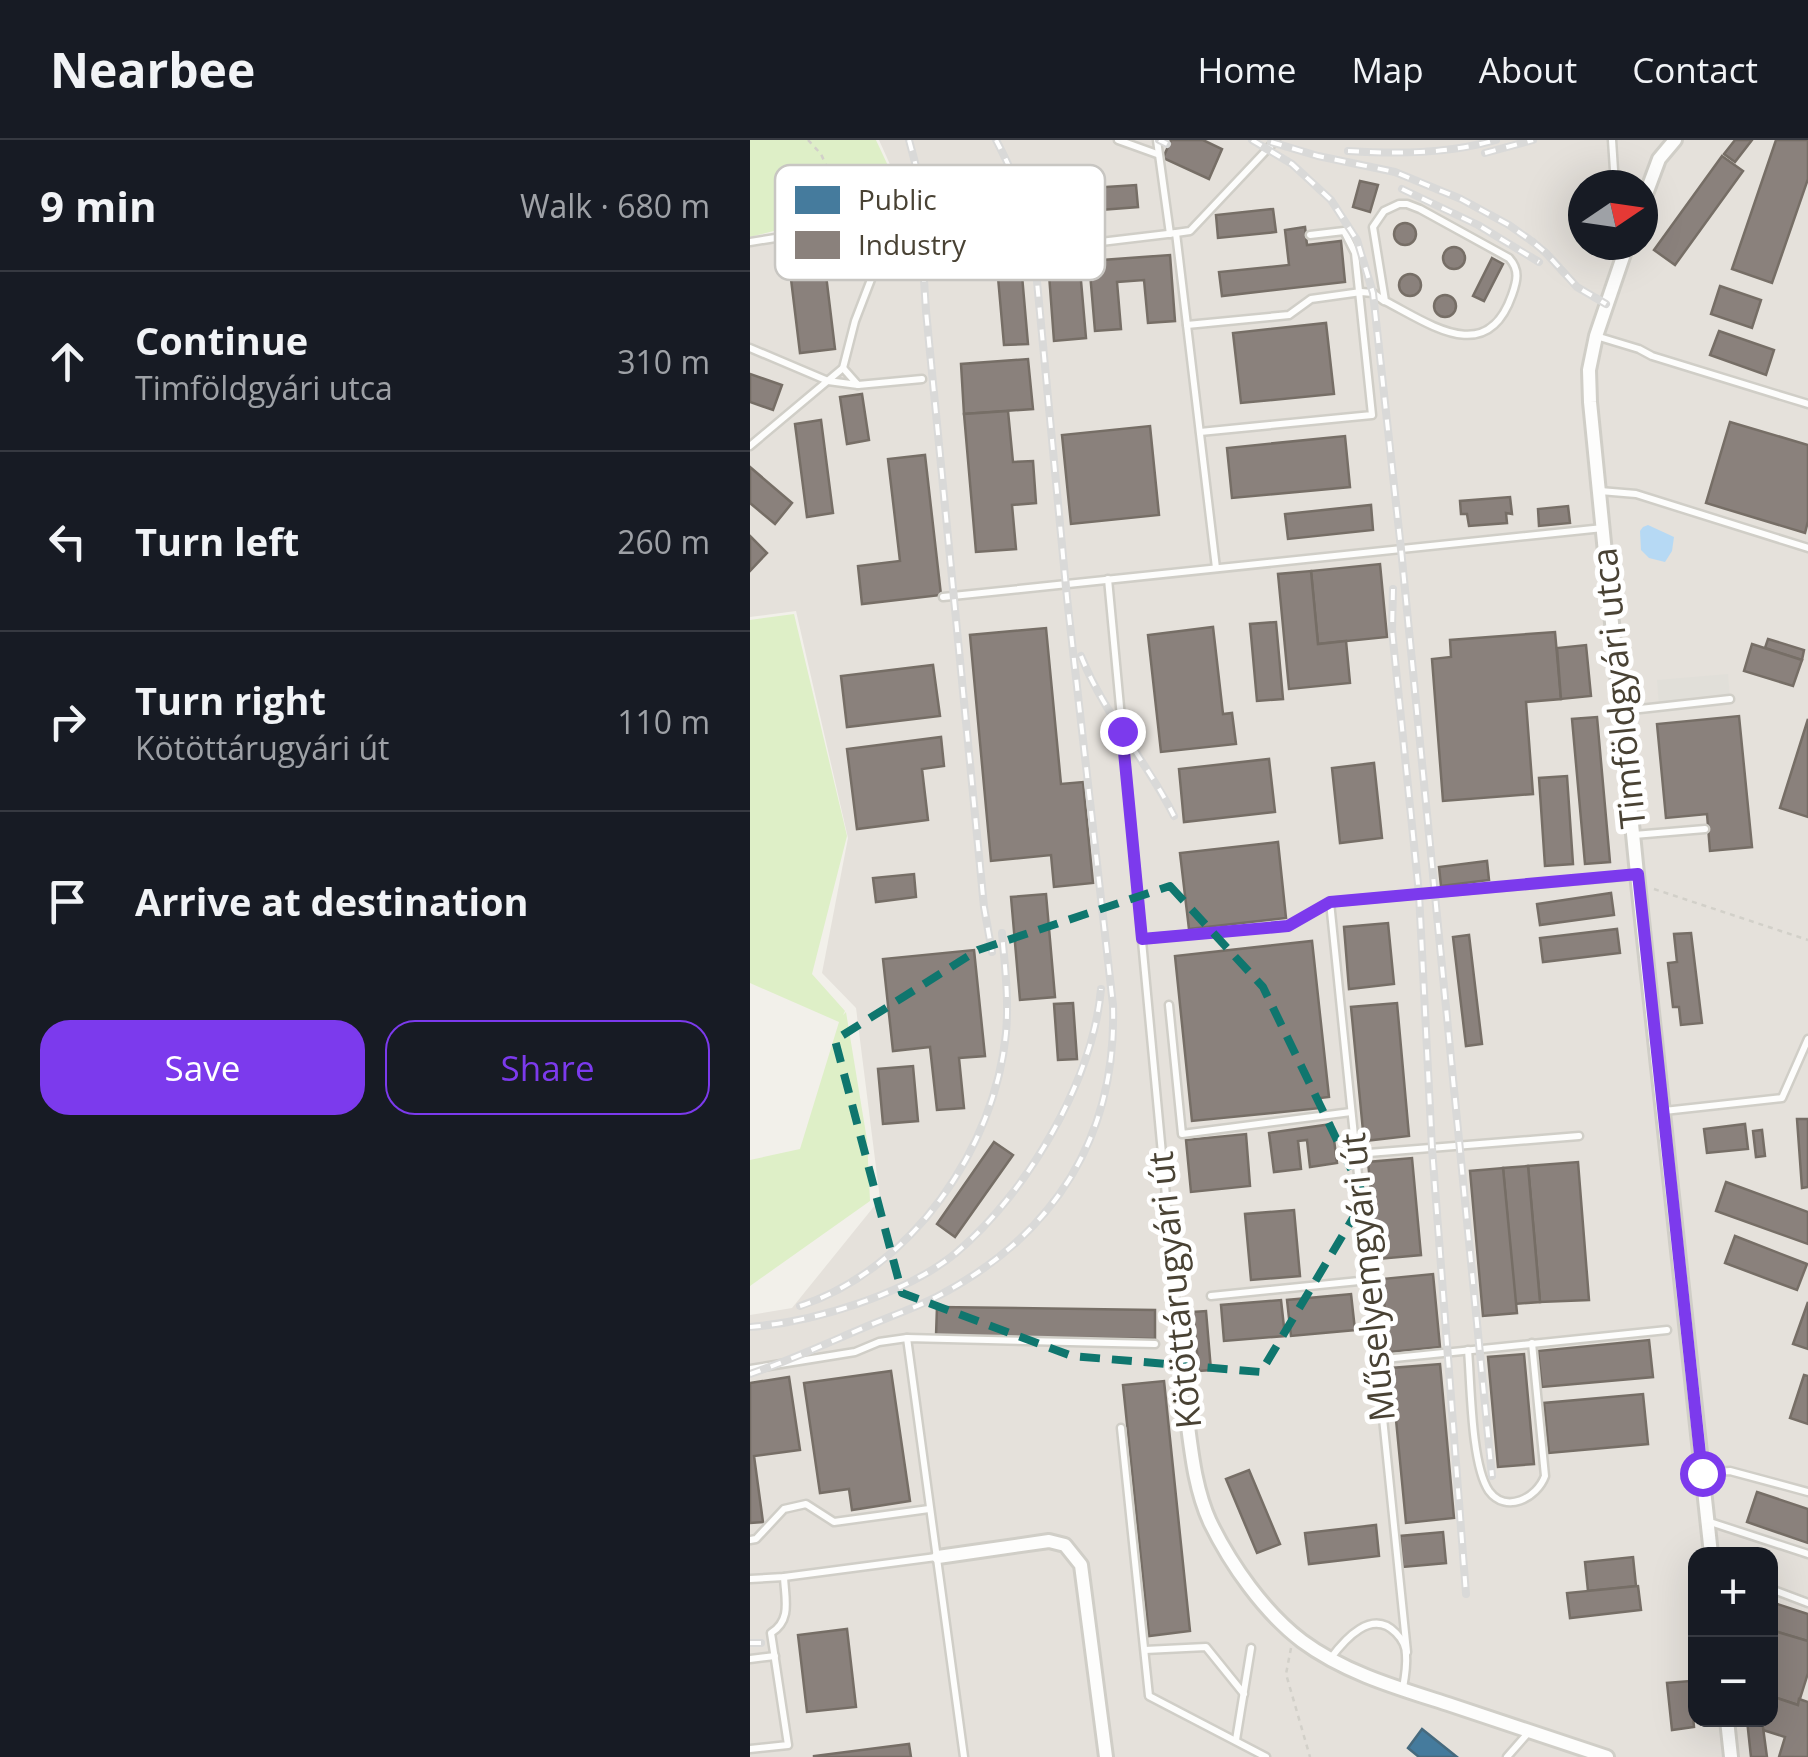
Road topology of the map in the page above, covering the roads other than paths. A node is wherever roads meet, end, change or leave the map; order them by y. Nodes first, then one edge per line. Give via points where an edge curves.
1 (1118, 140) edge
2 (1157, 140) edge
3 (1276, 140) edge
4 (1612, 140) edge
5 (1674, 140) edge
6 (1157, 154) junction
7 (1614, 170) edge
8 (1656, 170) edge
9 (1173, 233) junction
10 (1310, 235) dead end
11 (775, 238) edge
12 (1105, 241) edge
13 (750, 242) edge
14 (1622, 260) edge
15 (871, 280) edge
16 (1361, 292) junction
17 (1386, 301) junction
18 (1187, 325) junction
19 (1596, 336) junction
20 (750, 348) edge
21 (843, 368) junction
22 (922, 378) dead end
23 (828, 381) junction
24 (858, 385) junction
25 (1808, 404) edge
26 (1200, 432) junction
27 (750, 446) edge
28 (1599, 491) junction
29 (1603, 528) junction
30 (1808, 548) edge
31 (1216, 568) junction
32 (1108, 580) junction
33 (943, 598) dead end
34 (1730, 699) dead end
35 (1621, 712) junction
36 (1705, 829) dead end
37 (1634, 836) junction
38 (1638, 879) junction
39 (1330, 902) junction
40 (1142, 939) junction
41 (1169, 1005) dead end
42 (1808, 1038) edge
43 (1663, 1111) junction
44 (1352, 1112) junction
45 (1579, 1136) dead end
46 (1356, 1154) junction
47 (1368, 1280) junction
48 (1211, 1296) dead end
49 (1667, 1330) dead end
50 (906, 1338) junction
51 (1155, 1344) dead end
52 (1532, 1344) junction
53 (1468, 1350) junction
54 (1375, 1360) junction
55 (750, 1369) edge
56 (1186, 1410) joint
57 (1121, 1428) dead end
58 (1702, 1473) junction
59 (1808, 1492) edge
60 (928, 1510) junction
61 (1708, 1521) junction
62 (750, 1540) edge
63 (1710, 1547) edge
64 (1808, 1554) edge
65 (938, 1557) junction
66 (784, 1577) junction
67 (750, 1579) edge
68 (1778, 1593) edge
69 (1808, 1603) edge
70 (1252, 1648) dead end
71 (1144, 1650) junction
72 (1406, 1652) junction
73 (774, 1656) junction
74 (750, 1659) edge
75 (1330, 1659) junction
76 (1403, 1689) junction
77 (1244, 1694) junction
78 (1728, 1727) edge
79 (1530, 1732) junction
80 (1236, 1740) junction
81 (750, 1749) edge
82 (1602, 1756) edge
83 (964, 1757) edge
84 (1106, 1757) edge
85 (1266, 1757) edge
86 (1506, 1757) edge
87 (1731, 1757) edge

1 - 6 lane
2 - 6 lane
3 - 9 lane via 1190,232
4 - 7 lane
5 - 8 street
6 - 9 lane
9 - 12 lane
9 - 18 lane
10 - 16 lane via 1344,232 1355,252
11 - 13 lane
14 - 19 street, Timföldgyári utca
15 - 21 lane
16 - 17 lane
16 - 18 lane via 1311,299 1289,315
16 - 26 lane via 1372,415
17 - 17 lane via 1447,333 1482,332 1507,308 1517,271 1509,258 1399,204 1373,227
18 - 26 lane
19 - 25 lane
19 - 28 street, Timföldgyári utca via 1588,370
20 - 23 lane
21 - 23 lane
21 - 24 lane
22 - 24 lane
23 - 24 lane
23 - 27 lane
26 - 31 lane
28 - 29 street, Timföldgyári utca
28 - 30 lane via 1636,494
29 - 31 lane
29 - 35 street, Timföldgyári utca
31 - 32 lane
32 - 33 lane
32 - 40 lane, Kötöttárugyári út
34 - 35 lane
35 - 37 street, Timföldgyári utca
36 - 37 lane
37 - 38 street, Timföldgyári utca
38 - 39 lane
38 - 43 street, Timföldgyári utca
39 - 40 lane via 1288,926
39 - 44 lane, Műselyemgyári út
40 - 56 lane, Kötöttárugyári út
41 - 44 lane via 1182,1134
42 - 43 lane via 1782,1098
43 - 58 street, Timföldgyári utca
44 - 46 lane, Műselyemgyári út
45 - 46 lane
46 - 47 lane, Műselyemgyári út
47 - 48 lane
47 - 54 lane, Műselyemgyári út
49 - 52 lane
50 - 51 lane
50 - 55 lane
50 - 60 lane
52 - 53 lane
52 - 53 lane via 1544,1476 1518,1502 1492,1495 1480,1472
53 - 54 lane
54 - 72 lane, Műselyemgyári út
56 - 75 street, Kötöttárugyári út via 1209,1519 1271,1612
57 - 71 lane
58 - 59 lane via 1730,1470
58 - 61 street, Timföldgyári utca
60 - 62 lane via 834,1522 806,1504 784,1509
60 - 65 lane
61 - 63 street, Timföldgyári utca
61 - 64 lane
65 - 66 lane
65 - 83 lane
65 - 84 street via 1049,1540 1066,1545 1081,1566
66 - 67 lane
66 - 73 lane via 786,1616 771,1633
68 - 69 lane
70 - 77 lane
71 - 77 lane via 1206,1647
71 - 80 lane via 1150,1696
72 - 75 lane via 1390,1627 1376,1624 1354,1632
72 - 76 lane, Műselyemgyári út
73 - 74 lane
73 - 81 lane via 788,1745
75 - 76 street, Kötöttárugyári út
76 - 79 street, Kötöttárugyári út
77 - 80 lane
78 - 87 street
79 - 82 street, Kötöttárugyári út
79 - 86 lane
80 - 85 lane

